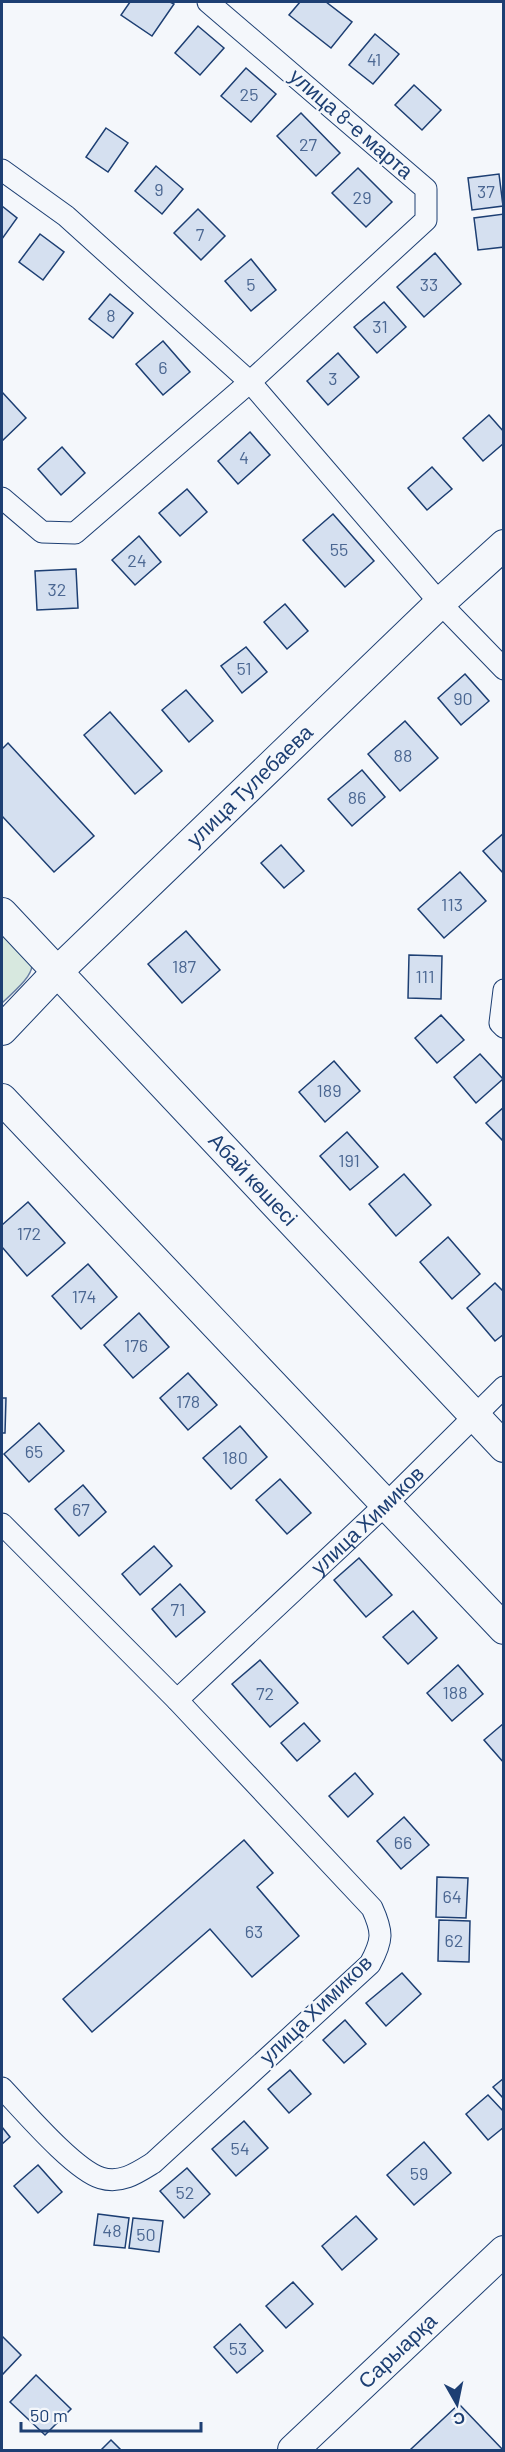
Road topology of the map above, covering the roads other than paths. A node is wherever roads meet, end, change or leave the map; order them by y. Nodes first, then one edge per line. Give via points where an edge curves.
1 (208, 2) edge
2 (2, 170) edge
3 (250, 382) junction
4 (2, 498) edge
5 (504, 545) edge
6 (440, 603) junction
7 (504, 669) edge
8 (2, 913) edge
9 (57, 972) junction
10 (504, 990) edge
11 (504, 1027) edge
12 (2, 1030) edge
13 (2, 1099) edge
14 (504, 1387) edge
15 (473, 1416) junction
16 (504, 1448) edge
17 (384, 1506) junction
18 (2, 1524) edge
19 (504, 1629) edge
20 (177, 1700) junction
21 (2, 2088) edge
22 (504, 2251) edge
23 (293, 2451) edge

1 - 3 street, улица 8-е марта via 426,189 426,220
2 - 3 street via 66,216
3 - 4 street, улица 8-е марта via 75,533 42,532
3 - 6 street
5 - 6 street, улица Тулебаева
6 - 7 street
6 - 9 street, улица Тулебаева
8 - 9 street, Абай көшесі
9 - 12 street, улица Тулебаева
9 - 15 street, Абай көшесі
10 - 11 street via 500,1023
13 - 17 street
14 - 15 street, улица Химиков
15 - 16 street, Абай көшесі
15 - 17 street, улица Химиков
17 - 19 street
17 - 20 street, улица Химиков
18 - 20 street, улица Химиков
20 - 21 street, улица Химиков via 372,1908 381,1928 379,1947 370,1964 153,2163 128,2178 102,2178 80,2166
22 - 23 street, Сарыарқа

